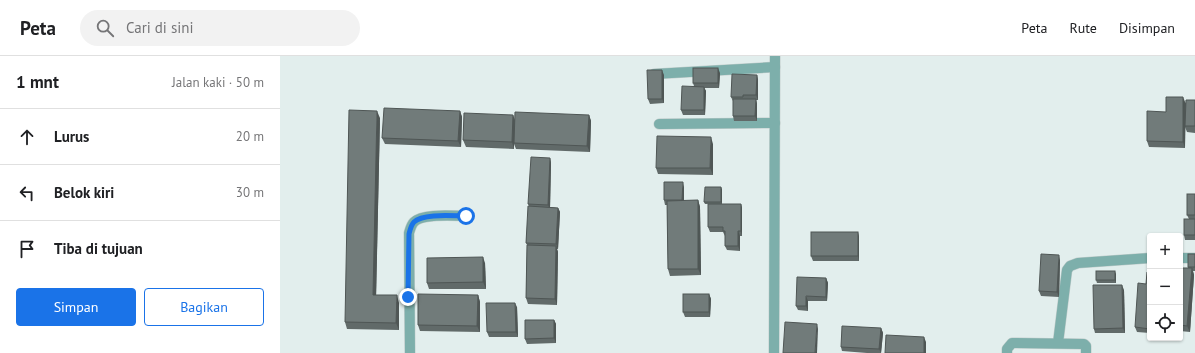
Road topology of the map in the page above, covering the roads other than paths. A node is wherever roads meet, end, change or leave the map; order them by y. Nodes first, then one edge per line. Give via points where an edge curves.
1 (775, 56) edge
2 (775, 67) junction
3 (654, 74) edge
4 (775, 123) junction
5 (659, 124) dead end
6 (466, 216) dead end
7 (1147, 258) edge
8 (1183, 258) edge
9 (1195, 258) edge
10 (1058, 344) junction
11 (410, 353) edge
12 (774, 353) edge
13 (1007, 353) edge
14 (1086, 353) edge

1 - 2 street
2 - 3 street
2 - 4 street
4 - 5 street
4 - 12 street
6 - 11 street via 434,216 417,219 412,224 409,234
7 - 10 street via 1078,263 1070,266 1067,270
8 - 9 street
10 - 13 street via 1012,343
10 - 14 street via 1084,344

